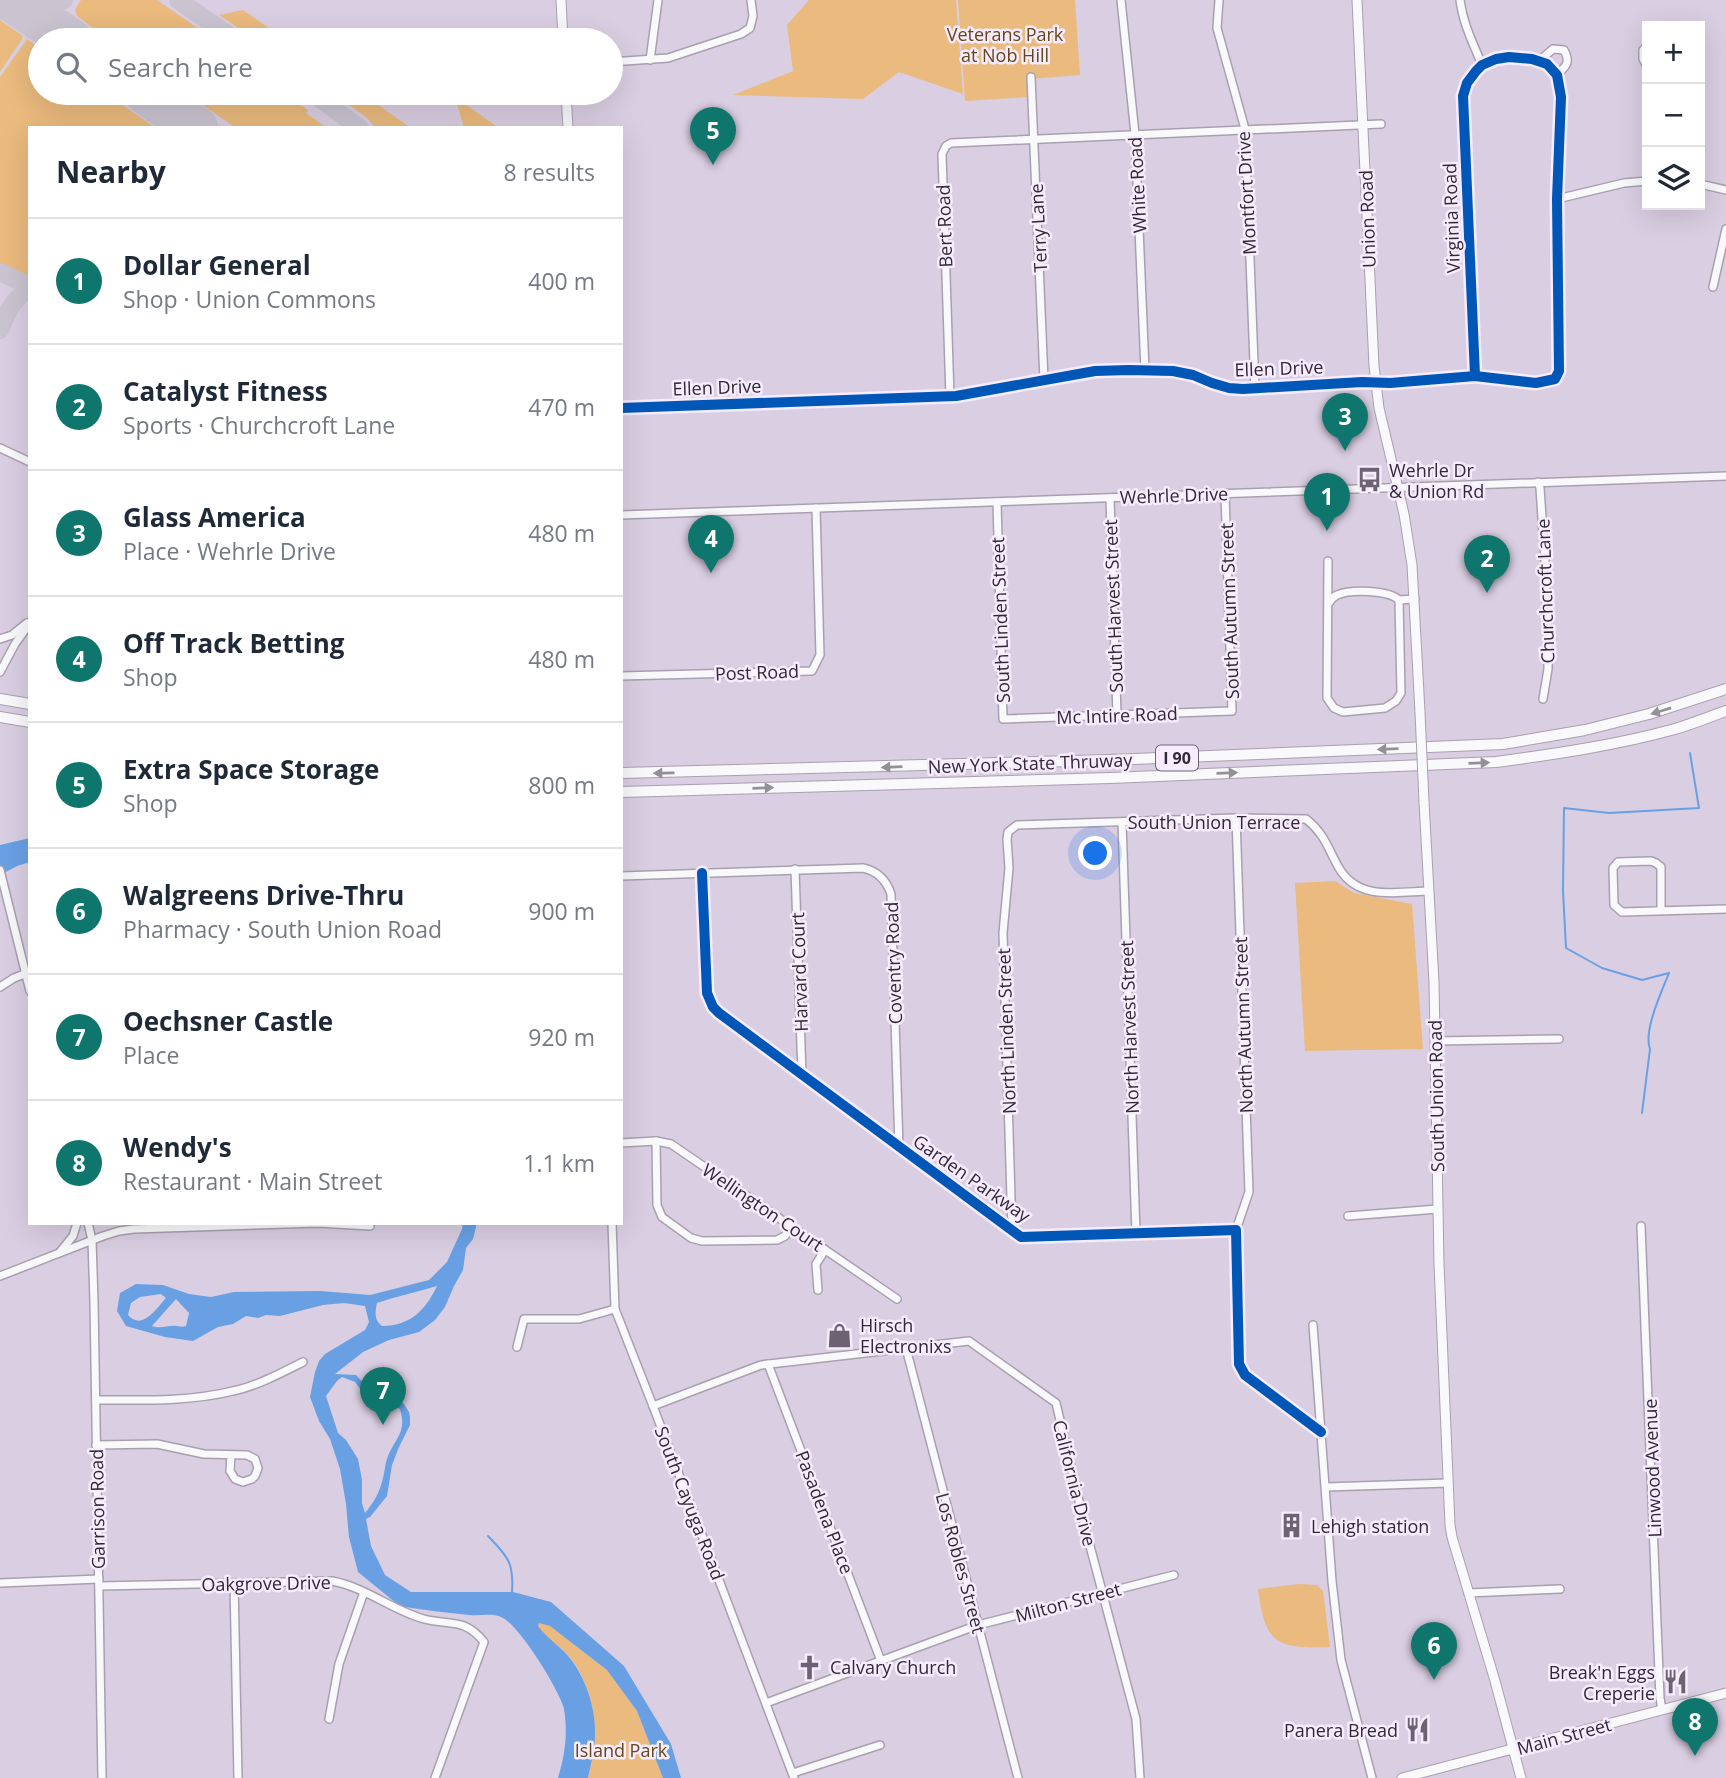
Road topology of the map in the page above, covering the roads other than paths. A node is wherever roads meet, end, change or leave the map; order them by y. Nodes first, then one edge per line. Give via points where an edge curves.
1 (561, 0) edge
2 (658, 0) edge
3 (751, 0) edge
4 (1121, 0) edge
5 (1219, 0) edge
6 (1357, 0) edge
7 (1460, 0) edge
8 (562, 28) edge
9 (650, 60) junction
10 (623, 61) edge
11 (1539, 61) junction
12 (1482, 65) junction
13 (1557, 75) junction
14 (1031, 77) dead end
15 (567, 105) edge
16 (1381, 124) dead end
17 (1363, 125) junction
18 (568, 126) edge
19 (1245, 129) junction
20 (1135, 134) junction
21 (1034, 139) junction
22 (1642, 181) edge
23 (1705, 185) edge
24 (1726, 190) edge
25 (1557, 199) junction
26 (1726, 229) edge
27 (1713, 287) dead end
28 (1145, 370) junction
29 (1475, 376) junction
30 (1044, 380) junction
31 (1375, 383) junction
32 (1255, 389) junction
33 (950, 396) junction
34 (623, 408) edge
35 (1385, 437) joint
36 (0, 448) edge
37 (28, 461) edge
38 (1726, 475) edge
39 (1538, 482) junction
40 (1397, 486) junction
41 (1225, 493) junction
42 (1110, 498) junction
43 (997, 502) junction
44 (816, 508) junction
45 (623, 515) edge
46 (1328, 561) dead end
47 (1415, 599) junction
48 (1399, 600) junction
49 (1328, 603) junction
50 (28, 623) edge
51 (28, 625) edge
52 (0, 639) edge
53 (0, 650) edge
54 (8, 655) junction
55 (0, 672) edge
56 (623, 676) edge
57 (1726, 689) edge
58 (0, 699) edge
59 (1543, 699) dead end
60 (28, 704) edge
61 (1726, 711) edge
62 (1213, 712) joint
63 (1117, 715) junction
64 (5, 718) edge
65 (1021, 719) joint
66 (28, 722) edge
67 (623, 773) edge
68 (623, 792) edge
69 (1236, 818) junction
70 (1122, 822) junction
71 (1008, 832) joint
72 (0, 870) edge
73 (795, 870) junction
74 (702, 873) junction
75 (623, 876) edge
76 (1429, 891) junction
77 (1726, 909) edge
78 (1661, 911) junction
79 (28, 973) edge
80 (0, 987) edge
81 (1559, 1039) dead end
82 (1435, 1041) junction
83 (802, 1075) junction
84 (656, 1141) junction
85 (623, 1143) edge
86 (899, 1147) junction
87 (1438, 1209) junction
88 (1348, 1216) dead end
89 (77, 1225) edge
90 (88, 1225) edge
91 (257, 1225) edge
92 (353, 1225) edge
93 (612, 1225) edge
94 (370, 1226) dead end
95 (792, 1226) junction
96 (1641, 1226) dead end
97 (1236, 1230) junction
98 (1012, 1231) junction
99 (1136, 1233) junction
100 (92, 1241) junction
101 (825, 1250) junction
102 (59, 1254) junction
103 (0, 1276) edge
104 (818, 1290) dead end
105 (897, 1299) dead end
106 (615, 1309) junction
107 (1312, 1325) dead end
108 (517, 1347) dead end
109 (906, 1348) junction
110 (303, 1362) dead end
111 (768, 1364) junction
112 (96, 1400) junction
113 (653, 1406) junction
114 (1321, 1432) junction
115 (96, 1445) junction
116 (230, 1455) junction
117 (1448, 1483) junction
118 (1326, 1487) junction
119 (1174, 1575) dead end
120 (0, 1583) edge
121 (99, 1583) junction
122 (234, 1583) junction
123 (1560, 1589) dead end
124 (364, 1592) junction
125 (1102, 1593) junction
126 (1468, 1593) junction
127 (978, 1625) junction
128 (881, 1661) junction
129 (1726, 1693) edge
130 (766, 1703) junction
131 (1662, 1710) junction
132 (329, 1719) dead end
133 (880, 1745) dead end
134 (1513, 1749) junction
135 (793, 1776) edge
136 (102, 1778) edge
137 (238, 1778) edge
138 (436, 1778) edge
139 (1018, 1778) edge
140 (1140, 1778) edge
141 (1372, 1778) edge
142 (1402, 1778) edge
143 (1521, 1778) edge

1 - 8 main road
2 - 9 street
3 - 9 street via 750,28 741,34
4 - 20 street, White Road
5 - 19 street, Montfort Drive via 1217,28
6 - 17 main road, Union Road
7 - 12 street via 1467,32
9 - 10 street
11 - 12 street via 1506,57
11 - 13 street
11 - 13 street, Ellen Drive via 1553,49 1564,50 1567,64
12 - 29 street, Virginia Road via 1469,79 1463,96
13 - 25 street, Ellen Drive via 1561,97
14 - 21 street, Terry Lane
15 - 18 main road
16 - 17 street, Bert Road
17 - 19 street, Bert Road
17 - 31 main road, Union Road
19 - 20 street, Bert Road
19 - 32 street, Montfort Drive
20 - 21 street, Bert Road
20 - 28 street, White Road
21 - 30 street, Terry Lane
21 - 33 street, Bert Road via 951,143 942,154
22 - 25 street
23 - 24 street
25 - 29 street, Ellen Drive via 1559,371 1555,379 1536,383
26 - 27 street
28 - 30 street, Ellen Drive
28 - 32 street, Ellen Drive via 1173,371 1229,388
29 - 31 street, Ellen Drive
30 - 33 street, Ellen Drive
31 - 32 street, Ellen Drive
31 - 35 main road, Union Road
33 - 34 street, Ellen Drive
35 - 40 main road, South Union Road
36 - 37 street
38 - 39 street, Wehrle Drive
39 - 40 street, Wehrle Drive
39 - 59 street, Churchcroft Lane via 1548,657
40 - 41 street, Wehrle Drive
40 - 47 main road, South Union Road
41 - 42 street, Wehrle Drive
41 - 62 street, South Autumn Street via 1232,711
42 - 43 street, Wehrle Drive
42 - 63 street, South Harvest Street
43 - 44 street, Wehrle Drive
43 - 65 street, South Linden Street via 1003,719
44 - 45 street, Wehrle Drive
44 - 56 street, Post Road via 820,654 812,671
46 - 49 street
47 - 48 street
47 - 76 main road, South Union Road, bridge
48 - 49 street via 1392,594 1351,592
48 - 49 street via 1401,693 1385,708 1343,712 1327,698
50 - 52 street
51 - 54 street
53 - 54 street
54 - 55 street
57 -> 67 highway, New York State Thruway / I 90 via 1650,714 1503,744
58 - 60 highway
68 -> 61 highway, New York State Thruway / I 90 via 1496,762 1619,742
62 - 63 street, Mc Intire Road
63 - 65 street, Mc Intire Road
64 - 66 highway
69 - 70 street, South Union Terrace
69 - 76 street, South Union Terrace via 1306,819 1323,836 1347,879 1360,888 1380,894
69 - 97 street, North Autumn Street via 1249,1192
70 - 71 street, South Union Terrace via 1017,825
70 - 99 street, North Harvest Street
71 - 98 street, North Linden Street via 1003,933
72 - 79 street
73 - 74 street, Coventry Road
73 - 83 street, Harvard Court
73 - 86 street, Coventry Road via 863,868 877,873 889,888
74 - 75 street, Coventry Road
74 - 83 street, Garden Parkway via 710,1001 719,1013
76 - 82 main road, South Union Road
77 - 78 street
78 - 78 street via 1622,912 1614,905 1615,864 1651,862 1661,867
79 - 80 street
81 - 82 street
82 - 87 main road, South Union Road
83 - 86 street, Garden Parkway
84 - 85 street, Wellington Court
84 - 95 street, Wellington Court via 671,1144
84 - 95 street via 657,1205 662,1217 691,1238 777,1240
86 - 98 street, Garden Parkway
87 - 88 street
87 - 117 main road, South Union Road
89 - 102 street
90 - 100 street
91 - 100 street via 134,1229
92 - 94 street
93 - 106 street, South Cayuga Road
95 - 101 street, Wellington Court
96 - 131 street, Linwood Avenue
97 - 99 street, Garden Parkway
97 - 114 street via 1241,1370
98 - 99 street, Garden Parkway via 1021,1237
100 - 102 street
100 - 112 street, Garrison Road
101 - 104 street via 816,1264
101 - 105 street, Wellington Court
102 - 103 street
106 - 108 street via 579,1318 524,1319
106 - 113 street, South Cayuga Road
107 - 114 street
109 - 111 street, California Drive
109 - 125 street, California Drive via 969,1341 1056,1404
109 - 127 street, Los Robles Street
110 - 112 street via 233,1391 178,1399
111 - 113 street, California Drive
111 - 128 street, Pasadena Place
112 - 115 street, Garrison Road
113 - 130 street, South Cayuga Road
114 - 118 street
115 - 116 street via 157,1444
115 - 121 street, Garrison Road
116 - 116 street via 251,1457 257,1463 256,1476 248,1482 235,1479
117 - 118 street
117 - 126 main road, South Union Road via 1452,1536
118 - 141 street via 1341,1660
119 - 125 street, Milton Street
120 - 121 street, Oakgrove Drive
121 - 122 street, Oakgrove Drive
121 - 136 street, Garrison Road
122 - 124 street, Oakgrove Drive via 332,1581
122 - 137 street
123 - 126 street
124 - 132 street via 339,1664
124 - 138 street, Oakgrove Drive via 426,1620 465,1626 484,1642
125 - 127 street, Milton Street
125 - 140 street, California Drive via 1136,1719
126 - 134 main road, South Union Road
127 - 128 street, Milton Street
127 - 139 street, Los Robles Street
128 - 130 street, Milton Street
129 - 131 main road, Main Street
130 - 135 street, South Cayuga Road
131 - 134 main road, Main Street
133 - 135 street
134 - 142 main road, Main Street
134 - 143 main road, South Union Road

